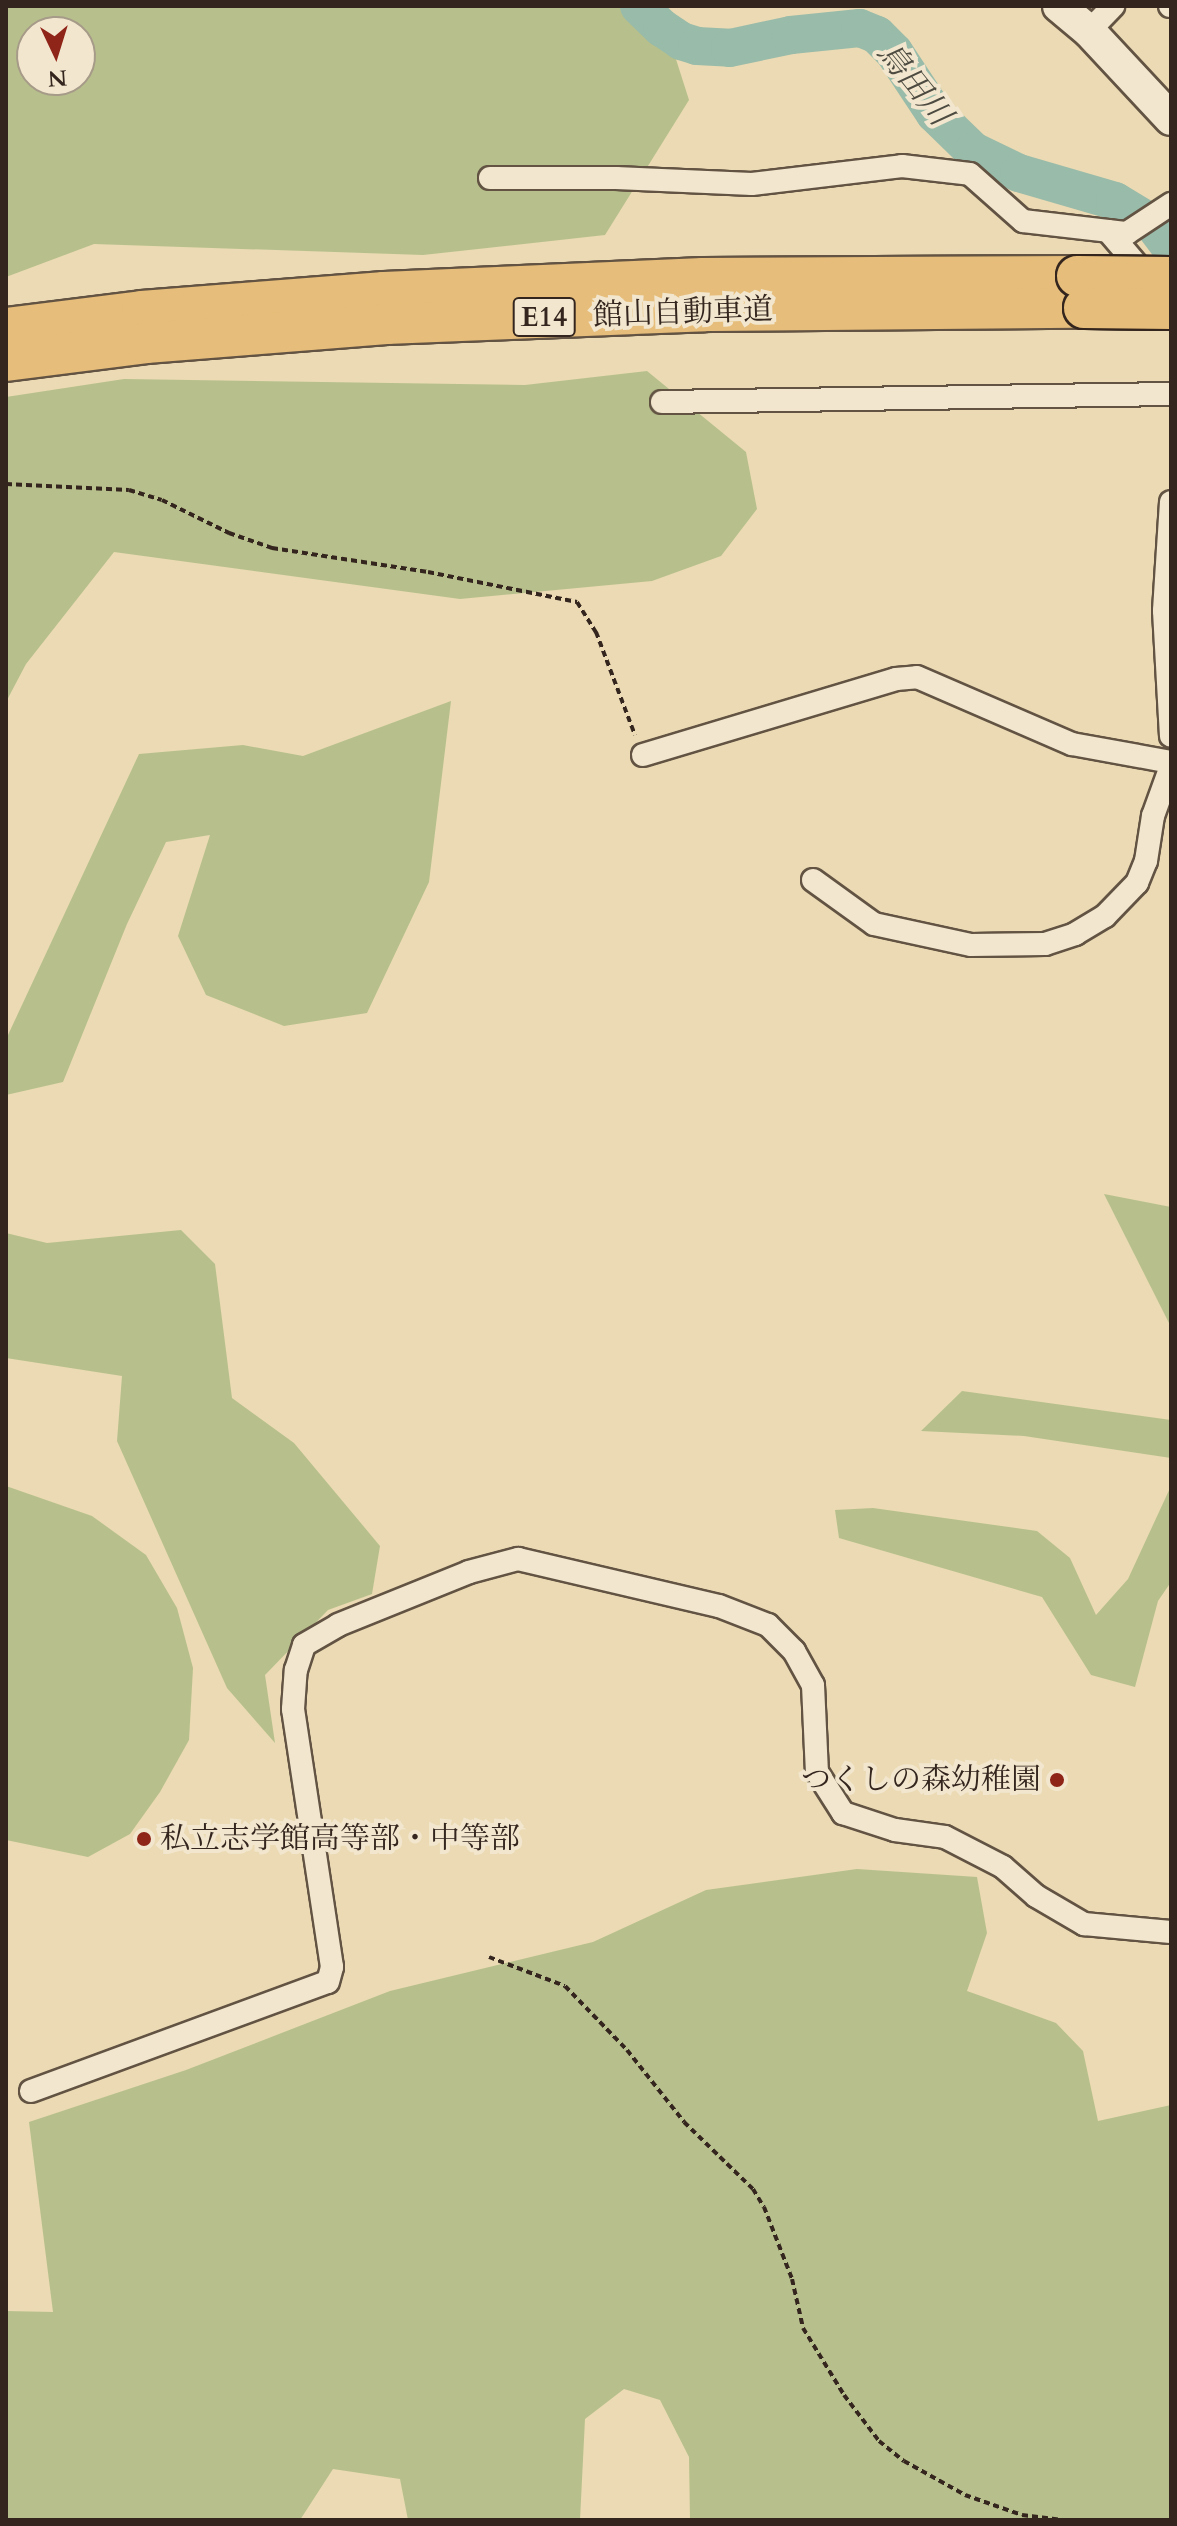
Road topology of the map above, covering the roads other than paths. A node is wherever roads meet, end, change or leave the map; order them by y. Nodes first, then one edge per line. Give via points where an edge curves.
1 (1059, 6) edge
2 (1113, 6) edge
3 (1089, 31) junction
4 (1171, 119) edge
5 (490, 178) dead end
6 (1171, 204) edge
7 (1108, 231) junction
8 (1171, 277) edge
9 (1081, 292) junction
10 (1171, 311) edge
11 (6, 328) edge
12 (6, 361) edge
13 (1171, 394) edge
14 (662, 402) dead end
15 (1171, 502) edge
16 (1171, 736) edge
17 (643, 755) road end
18 (1171, 764) edge
19 (813, 880) dead end
20 (1171, 1932) edge
21 (31, 2091) dead end

1 - 3 street
2 - 3 street
3 - 4 street
5 - 7 street via 752,184 902,166 970,174 1023,221
6 - 7 street via 1127,233
7 - 10 street
8 - 9 highway, 館山自動車道 / E14, bridge
9 - 10 highway, 館山自動車道 / E14, bridge
9 - 11 highway, 館山自動車道 / E14 via 703,278 400,291 142,311
9 - 12 highway, 館山自動車道 / E14 via 386,324 146,343
13 - 14 street
15 - 16 street via 1164,611
17 - 18 street via 917,677 1072,744
18 - 19 street via 1137,883 1105,916 1045,944 971,945 874,924
20 - 21 street via 1084,1924 1036,1896 1003,1867 945,1837 895,1830 843,1813 817,1772 813,1685 794,1651 768,1625 719,1606 518,1559 469,1572 338,1625 304,1645 293,1709 332,1967 328,1982

